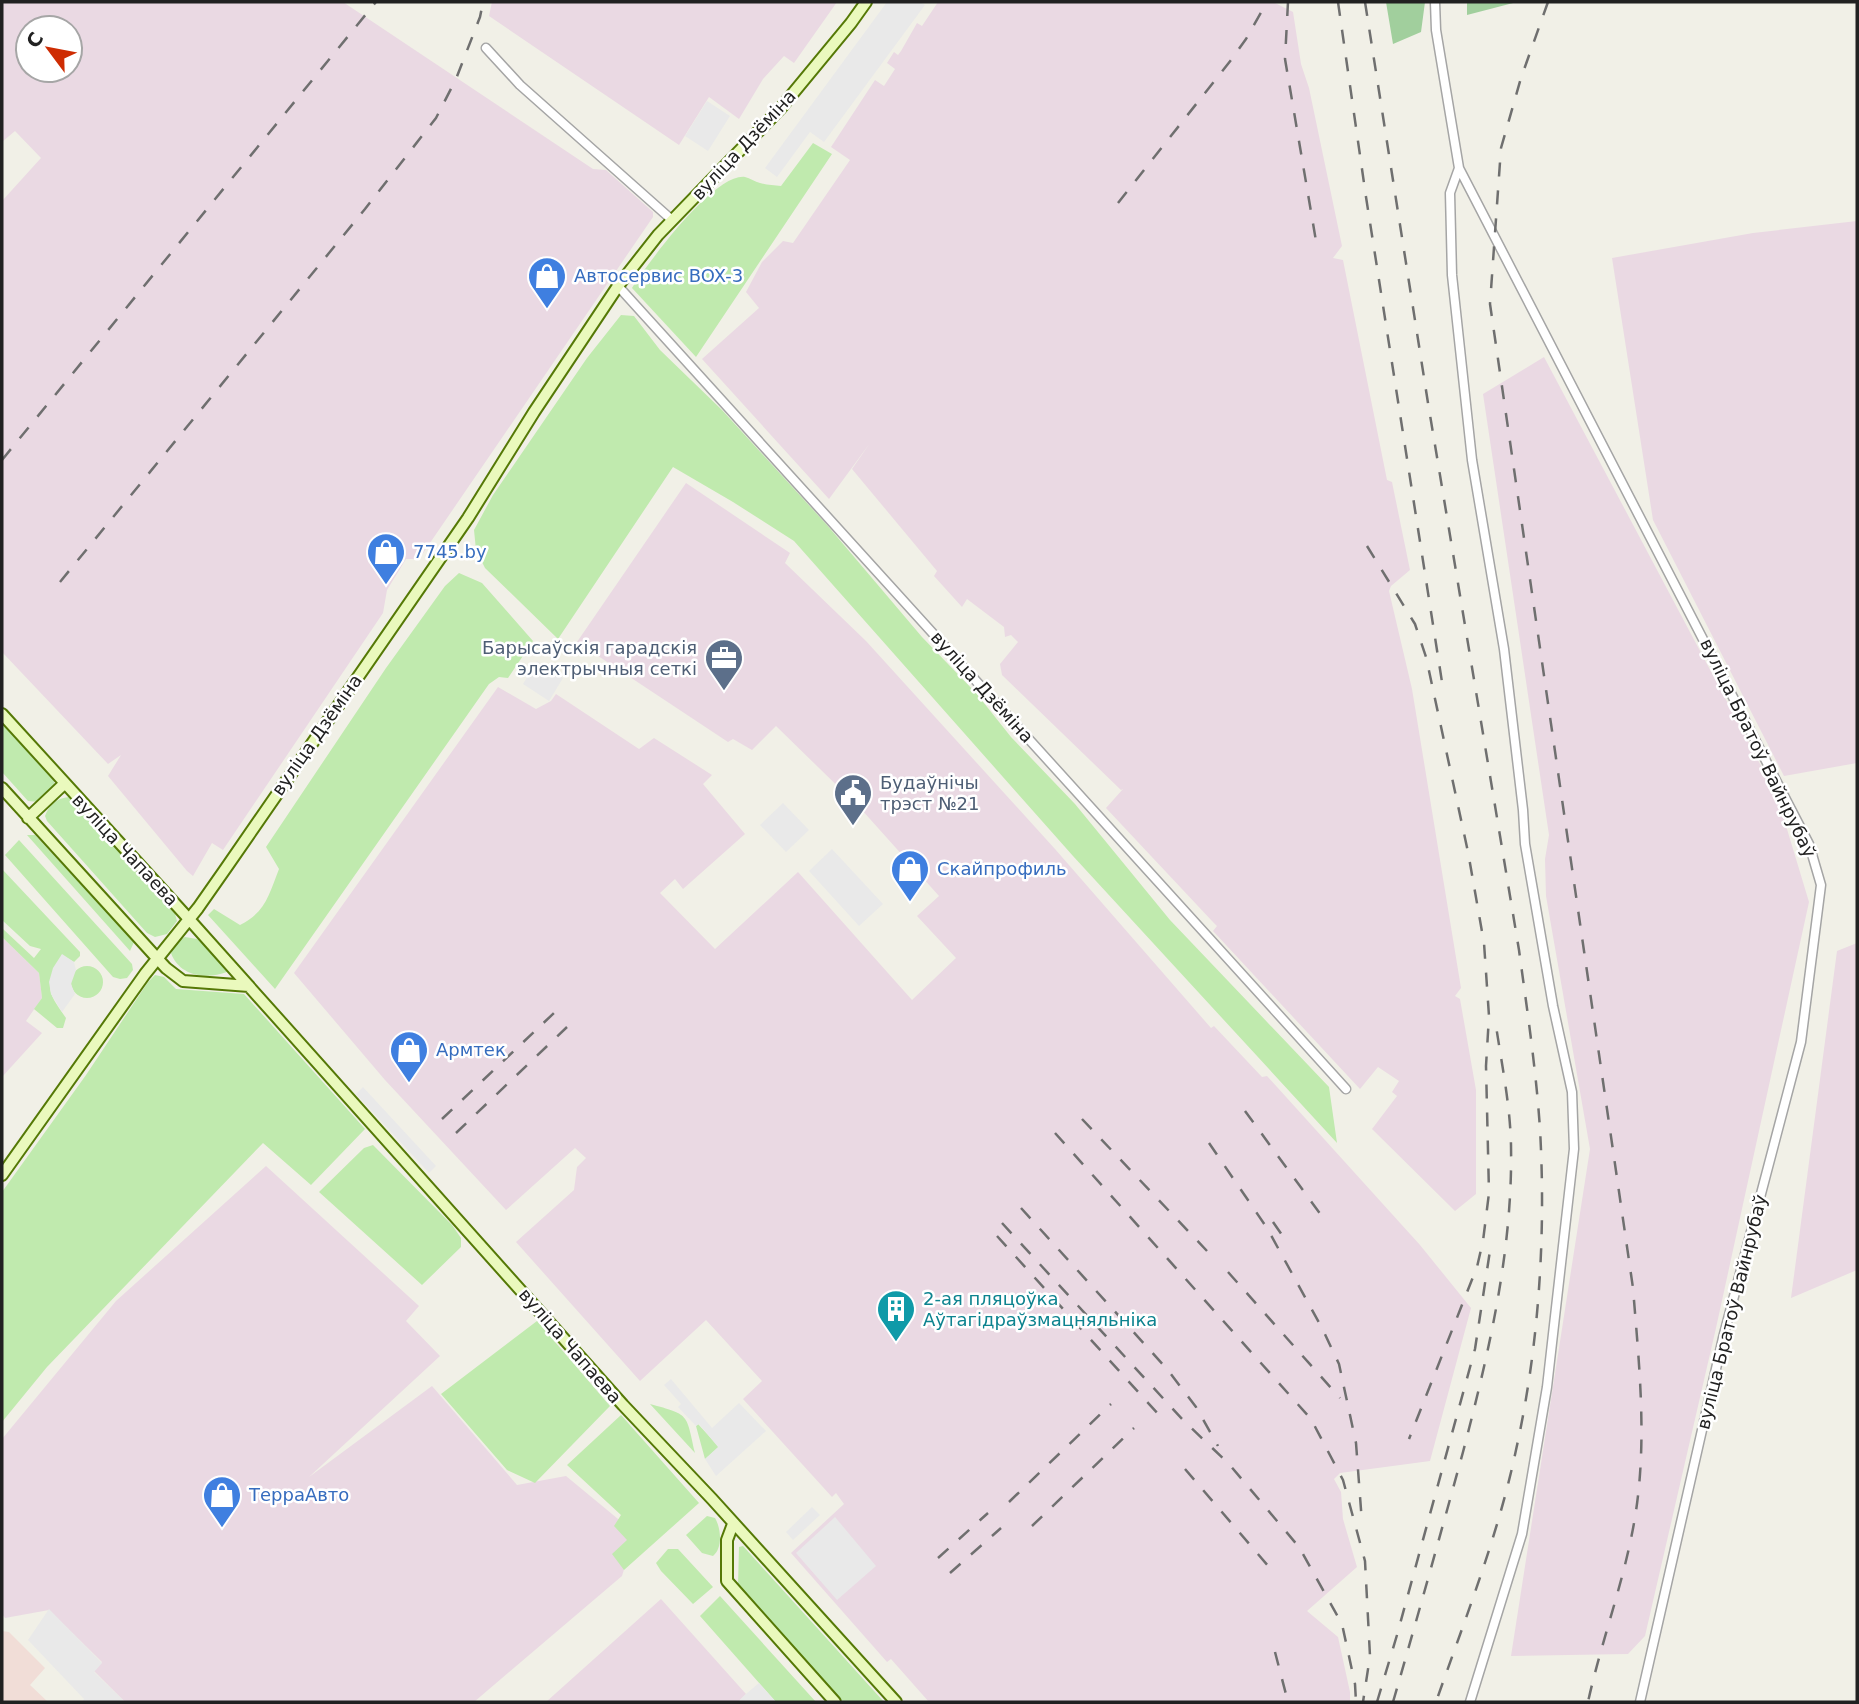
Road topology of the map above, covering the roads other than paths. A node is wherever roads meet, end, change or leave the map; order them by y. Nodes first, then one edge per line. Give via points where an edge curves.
1 (866, 2) edge
2 (1435, 2) edge
3 (486, 48) dead end
4 (1459, 167) junction
5 (672, 220) junction
6 (618, 285) junction
7 (2, 715) edge
8 (64, 784) junction
9 (2, 788) edge
10 (28, 818) junction
11 (188, 918) junction
12 (157, 958) junction
13 (249, 986) junction
14 (1346, 1089) dead end
15 (2, 1175) edge
16 (733, 1524) junction
17 (835, 1702) edge
18 (896, 1702) edge
19 (1470, 1702) edge
20 (1640, 1702) edge

1 - 5 main road, вуліца Дзёміна via 780,109
2 - 4 street, вуліца Братоў Вайнрубаў
3 - 5 street via 520,85
4 - 19 street via 1450,193 1452,275 1470,447 1504,649 1525,844 1572,1092 1574,1149 1546,1387 1522,1534
4 - 20 street, вуліца Братоў Вайнрубаў via 1809,844 1821,884 1801,1042 1723,1338
5 - 6 main road, вуліца Дзёміна
6 - 11 main road, вуліца Дзёміна via 461,528
6 - 14 street, вуліца Дзёміна
7 - 8 main road, вуліца Чапаева
8 - 10 main road
8 - 11 main road, вуліца Чапаева
9 - 10 main road
10 - 12 main road
11 - 12 main road, вуліца Дзёміна
11 - 13 main road, вуліца Чапаева
12 - 13 main road via 183,981
12 - 15 main road, вуліца Дзёміна
13 - 16 main road, вуліца Чапаева
16 - 17 main road via 727,1541 727,1581
16 - 18 main road, вуліца Чапаева

